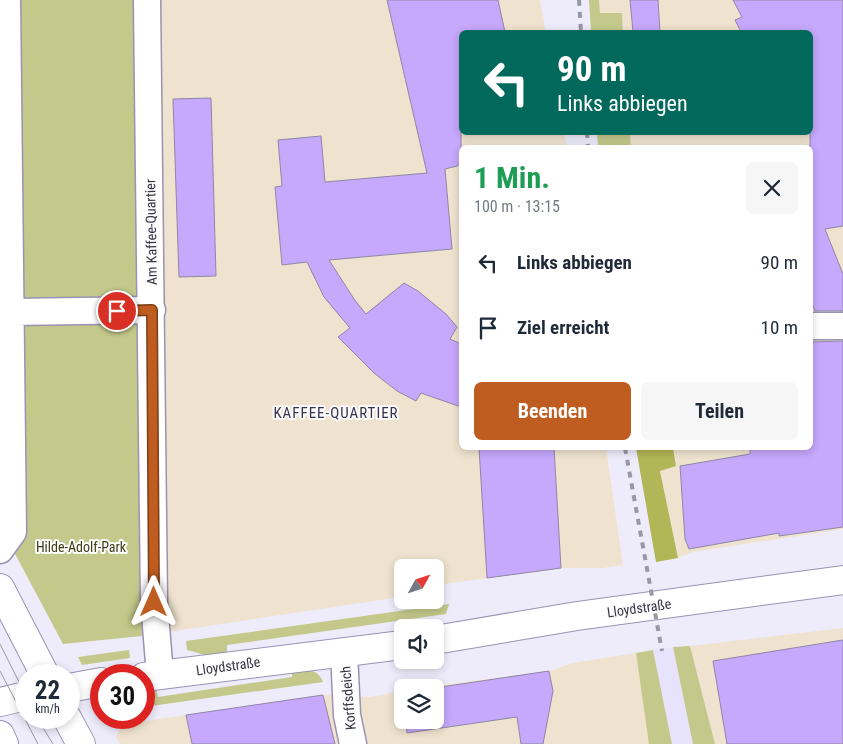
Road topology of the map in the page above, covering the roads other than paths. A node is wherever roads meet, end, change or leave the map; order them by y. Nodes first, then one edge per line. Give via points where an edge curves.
1 (7, 0) edge
2 (147, 0) edge
3 (152, 310) junction
4 (11, 312) junction
5 (813, 326) edge
6 (843, 326) edge
7 (6, 510) edge
8 (0, 550) edge
9 (843, 580) edge
10 (0, 588) edge
11 (444, 638) edge
12 (394, 646) edge
13 (344, 652) junction
14 (38, 664) edge
15 (152, 664) edge
16 (155, 676) edge
17 (15, 699) edge
18 (0, 702) edge
19 (73, 729) edge
20 (0, 735) edge
21 (4, 744) edge
22 (81, 744) edge
23 (353, 744) edge

1 - 4 street
2 - 3 street, Am Kaffee-Quartier
3 - 4 street
3 - 15 street, Am Kaffee-Quartier
4 - 7 street
5 - 6 street
7 - 8 street via 14,532
9 - 11 street, Lloydstraße via 577,616
10 - 14 street
12 - 13 street, Lloydstraße
13 - 16 street, Lloydstraße
13 - 23 street, Korffsdeich via 347,715
17 - 18 street
19 - 22 street
20 - 21 street

